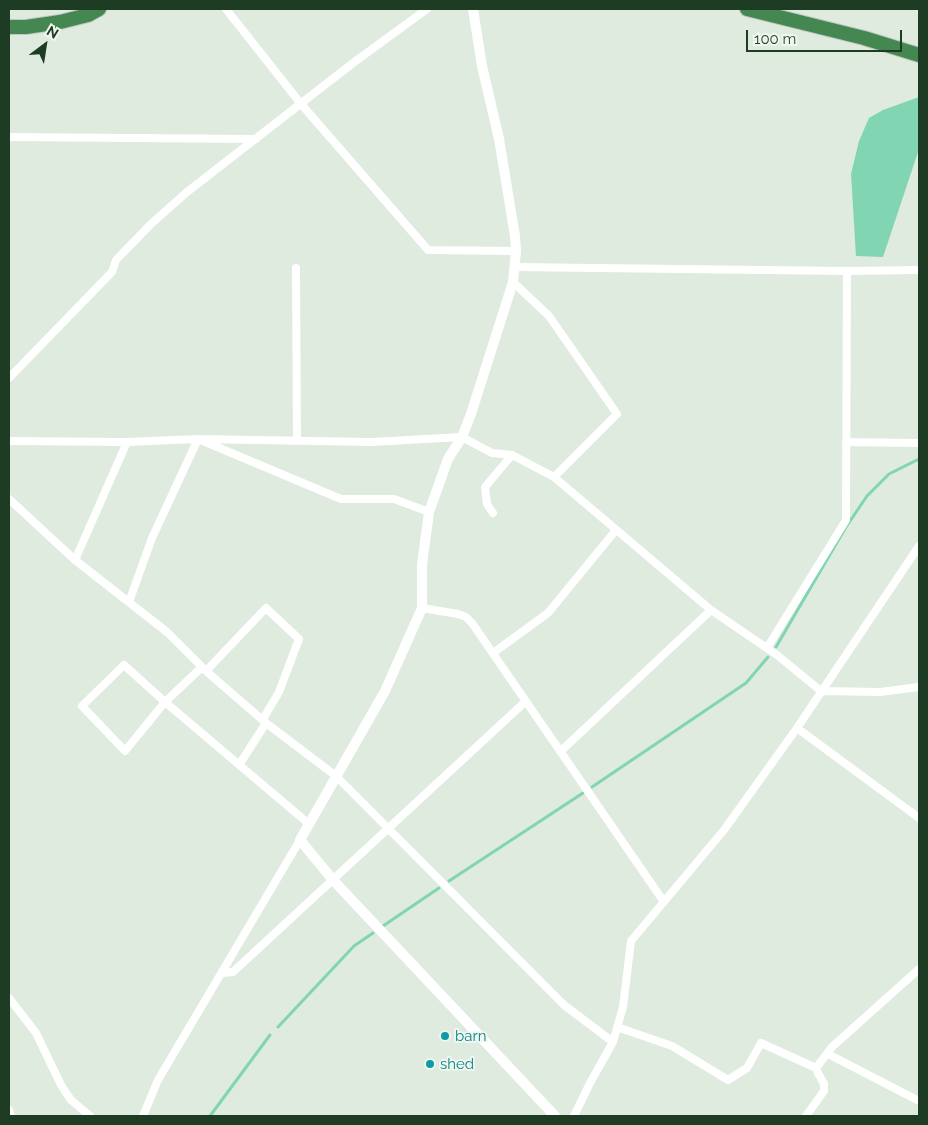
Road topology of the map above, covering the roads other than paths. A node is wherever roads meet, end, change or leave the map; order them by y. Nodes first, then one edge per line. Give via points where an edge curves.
1 (99, 9) edge
2 (226, 9) edge
3 (427, 9) edge
4 (473, 9) edge
5 (748, 9) edge
6 (778, 12) edge
7 (9, 27) edge
8 (919, 55) edge
9 (301, 104) junction
10 (9, 137) edge
11 (256, 139) junction
12 (516, 251) junction
13 (514, 267) junction
14 (296, 268) dead end
15 (919, 270) edge
16 (848, 271) junction
17 (513, 282) junction
18 (9, 378) edge
19 (462, 437) junction
20 (198, 440) junction
21 (9, 441) edge
22 (127, 442) junction
23 (296, 442) junction
24 (846, 442) junction
25 (919, 443) edge
26 (512, 455) junction
27 (554, 477) junction
28 (9, 499) edge
29 (429, 512) junction
30 (493, 513) dead end
31 (616, 530) junction
32 (919, 546) edge
33 (75, 560) junction
34 (130, 602) junction
35 (422, 608) junction
36 (711, 610) junction
37 (767, 648) junction
38 (493, 653) junction
39 (204, 669) junction
40 (919, 687) edge
41 (821, 691) junction
42 (526, 701) junction
43 (165, 702) junction
44 (265, 721) junction
45 (797, 728) junction
46 (561, 751) junction
47 (239, 765) junction
48 (336, 776) junction
49 (919, 818) edge
50 (309, 824) junction
51 (388, 828) junction
52 (300, 840) junction
53 (333, 880) junction
54 (664, 902) junction
55 (919, 969) edge
56 (223, 973) junction
57 (9, 998) edge
58 (617, 1027) junction
59 (613, 1042) junction
60 (828, 1054) junction
61 (816, 1068) junction
62 (919, 1101) edge
63 (9, 1110) edge
64 (11, 1116) edge
65 (90, 1116) edge
66 (143, 1116) edge
67 (555, 1116) edge
68 (574, 1116) edge
69 (806, 1116) edge

1 - 7 highway via 60,22
2 - 9 street
3 - 9 street
4 - 12 street via 499,139
5 - 6 highway
6 - 8 highway
9 - 11 street
9 - 12 street via 428,250
10 - 11 street
11 - 18 street via 187,192 146,229 116,260 112,272
12 - 13 street
13 - 16 street
13 - 17 street
14 - 23 street
15 - 16 street
16 - 24 street
17 - 19 street
17 - 27 street via 549,316 617,414
19 - 23 street
19 - 26 street via 492,453
19 - 29 street via 448,459
20 - 22 street
20 - 23 street
20 - 29 street via 341,498 394,499
20 - 34 street via 152,538
21 - 22 street
22 - 33 street
24 - 25 street
24 - 37 street via 846,520
26 - 27 street
26 - 30 street via 485,488 487,504
27 - 31 street
28 - 33 street
29 - 35 street via 422,566
31 - 36 street
31 - 38 street via 548,613
32 - 41 street
33 - 34 street
34 - 39 street via 167,632
35 - 38 street via 466,617
35 - 48 street via 385,691
36 - 37 street
36 - 46 street
37 - 41 street
38 - 42 street
39 - 43 street
39 - 44 street
39 - 44 street via 266,608 299,639
40 - 41 street via 880,692
41 - 45 street
42 - 46 street
42 - 51 street
43 - 43 street via 125,751 82,706 124,665
43 - 47 street
44 - 47 street
44 - 48 street
45 - 49 street
45 - 54 street via 724,830
46 - 54 street
47 - 50 street
48 - 50 street
48 - 51 street
50 - 52 street
51 - 53 street
51 - 59 street via 564,1004
52 - 53 street
52 - 56 street
53 - 56 street via 233,972
53 - 67 street
54 - 58 street via 631,941 623,1007
55 - 60 street
56 - 66 street via 158,1080
57 - 65 street via 36,1033 66,1093
58 - 59 street
58 - 61 street via 672,1046 728,1080 747,1068 761,1043
59 - 68 street
60 - 61 street
60 - 62 street
61 - 69 street via 824,1091
63 - 64 street

